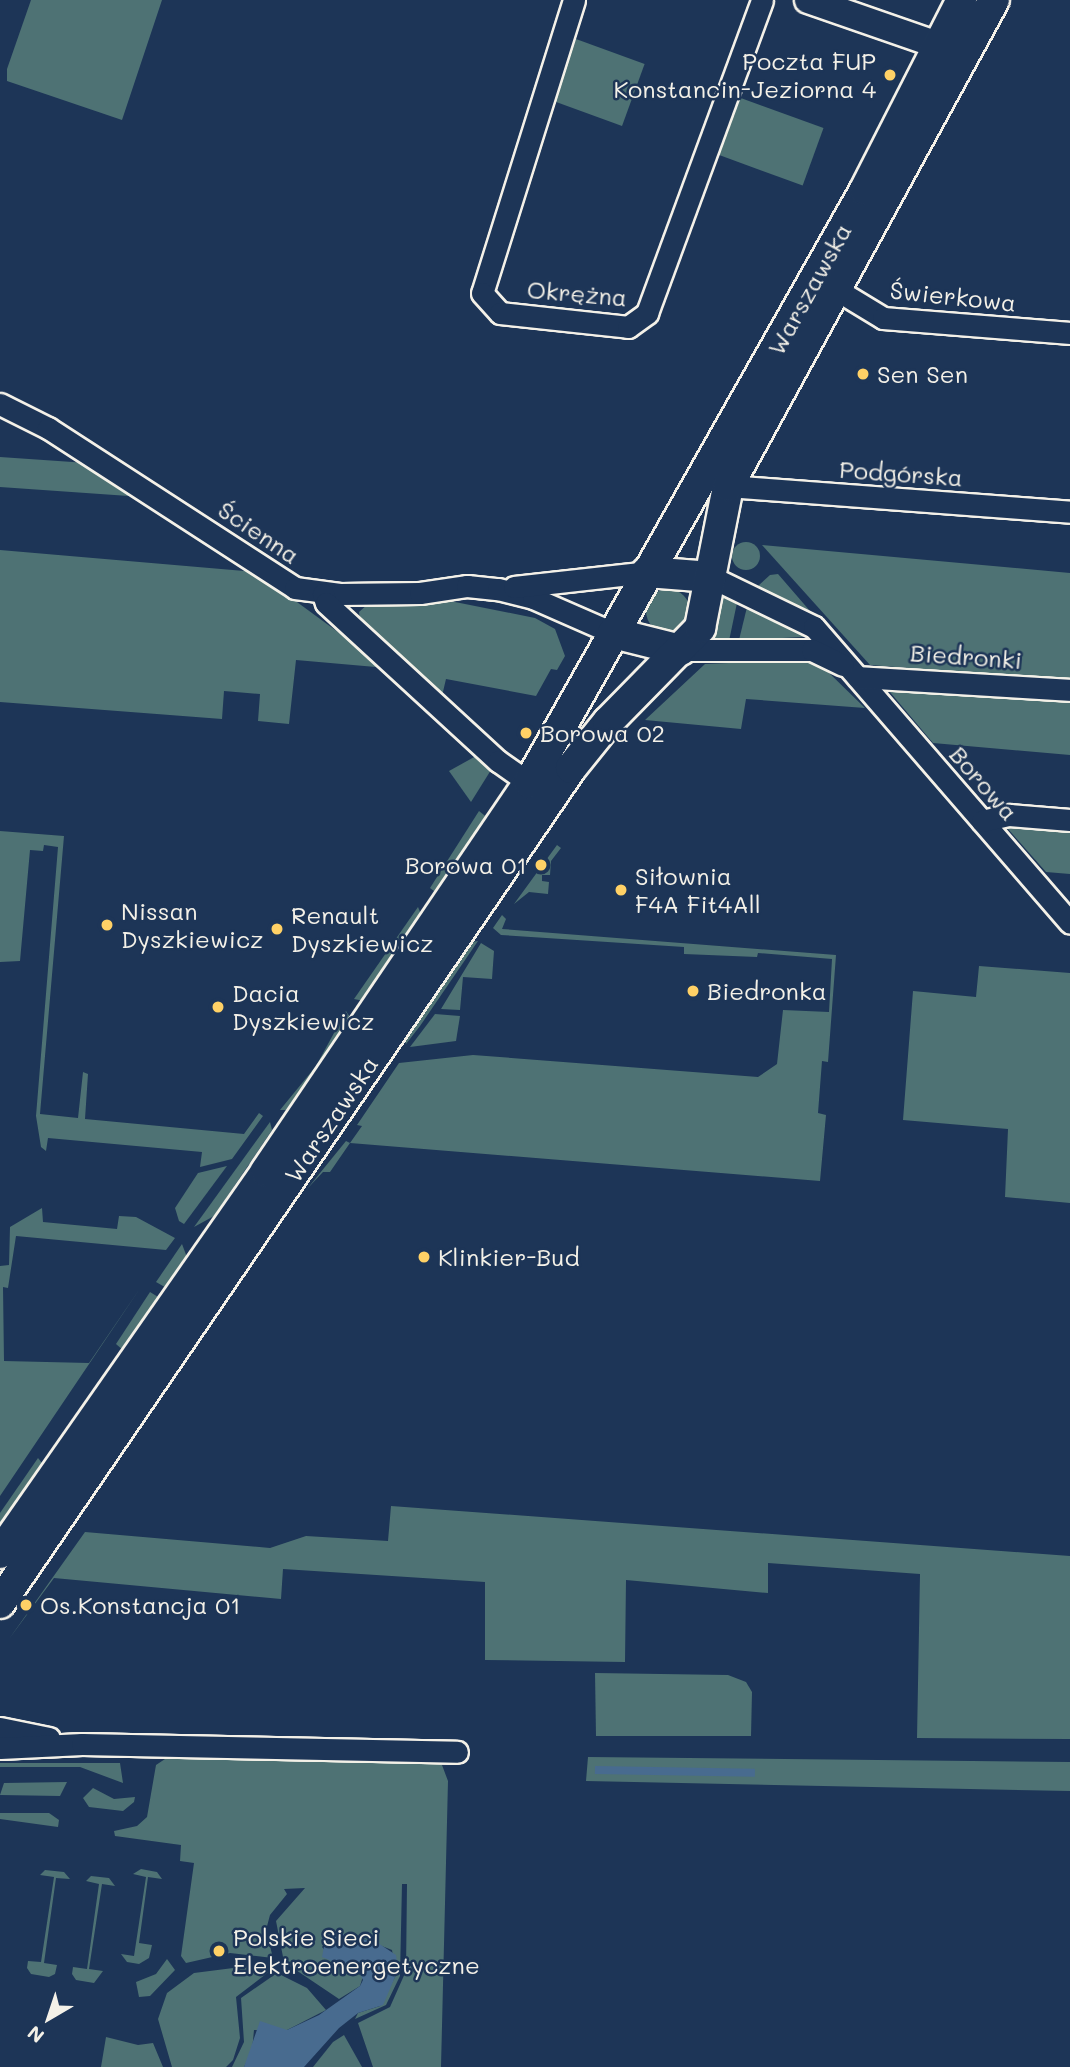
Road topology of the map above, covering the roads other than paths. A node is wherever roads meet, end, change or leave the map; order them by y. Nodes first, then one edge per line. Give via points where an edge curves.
1 (575, 0) edge
2 (762, 0) edge
3 (808, 0) edge
4 (962, 0) edge
5 (993, 0) edge
6 (938, 45) junction
7 (836, 290) junction
8 (1070, 334) edge
9 (0, 404) edge
10 (728, 486) junction
11 (1070, 512) edge
12 (648, 572) junction
13 (711, 577) junction
14 (498, 589) junction
15 (323, 594) junction
16 (613, 633) junction
17 (681, 650) junction
18 (858, 677) junction
19 (1070, 690) edge
20 (528, 783) junction
21 (1070, 820) edge
22 (982, 821) junction
23 (1070, 923) edge
24 (0, 1553) edge
25 (0, 1603) edge
26 (0, 1728) edge
27 (82, 1744) junction
28 (0, 1748) edge
29 (457, 1752) dead end

1 - 2 street, Okrężna via 482,293 500,313 628,327 637,324 649,306
3 - 6 street
4 - 6 main road, Warszawska
5 - 7 main road, Warszawska
6 - 12 main road, Warszawska via 865,190
7 - 8 street, Świerkowa via 883,318
7 - 10 main road, Warszawska
9 - 15 street, Ścienna via 48,428 295,588
10 - 11 street, Podgórska
10 - 13 main road, Warszawska
12 - 13 main road
12 - 14 street
12 - 16 main road, Warszawska
13 - 17 main road, Warszawska via 704,617
13 - 18 street, Borowa via 814,627
14 - 15 street, Ścienna via 467,586 420,593
14 - 16 street via 533,598
15 - 20 street via 326,603
16 - 17 main road
16 - 20 main road, Warszawska
17 - 18 street, Borowa via 813,650
17 - 25 main road, Warszawska via 608,722 571,768
18 - 19 street, Biedronki
18 - 22 street, Borowa
20 - 24 main road, Warszawska
21 - 22 street via 1009,815
22 - 23 street, Borowa
26 - 27 street
27 - 28 street
27 - 29 street

